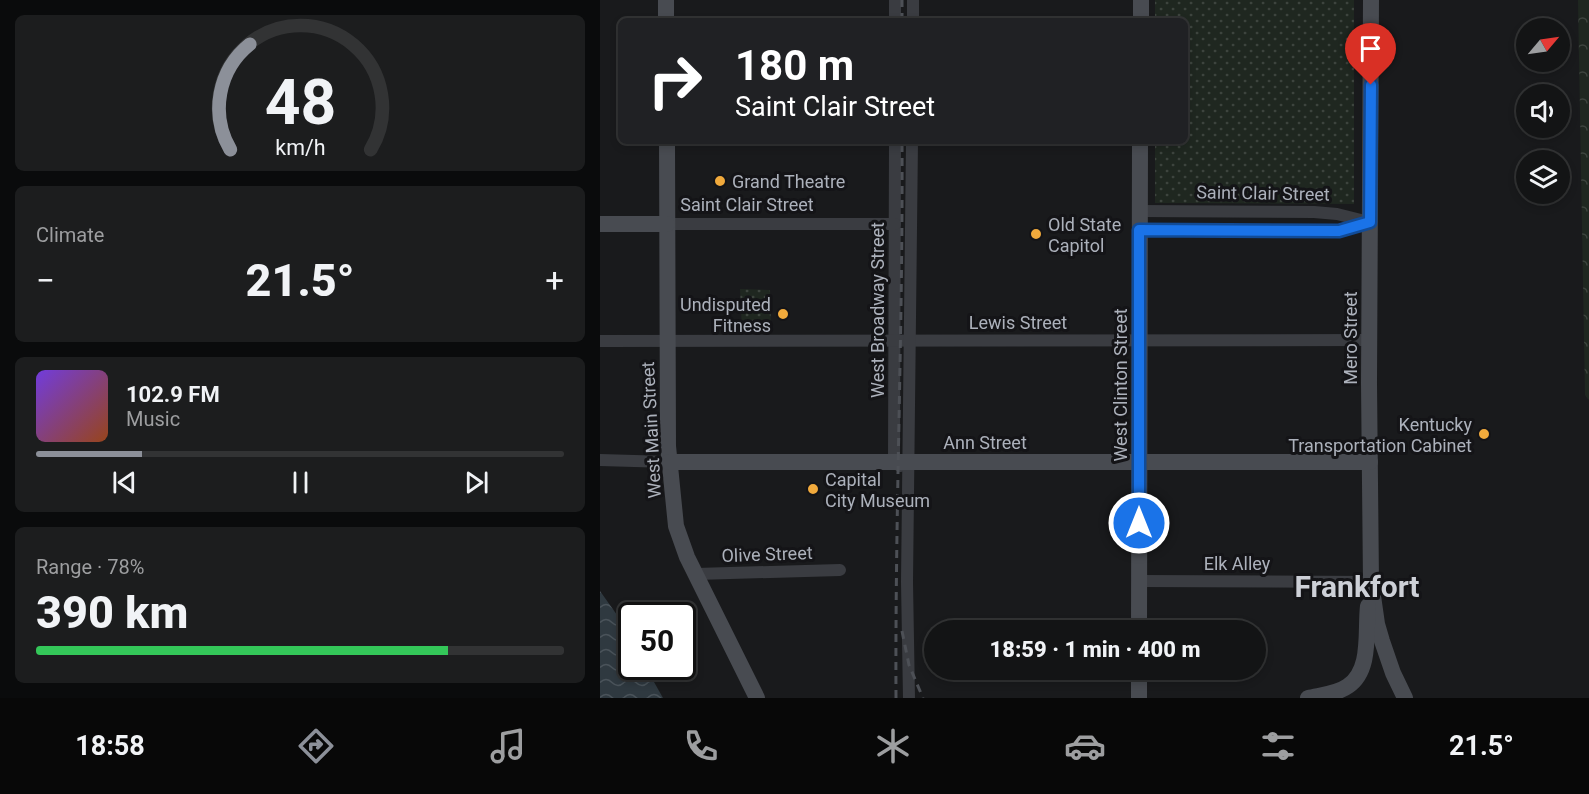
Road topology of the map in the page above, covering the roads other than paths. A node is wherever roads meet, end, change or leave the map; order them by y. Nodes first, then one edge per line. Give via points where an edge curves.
1 (666, 0) edge
2 (895, 0) edge
3 (913, 0) edge
4 (1141, 0) edge
5 (1371, 0) edge
6 (666, 18) edge
7 (895, 18) edge
8 (913, 18) edge
9 (1141, 18) edge
10 (667, 144) edge
11 (895, 144) edge
12 (912, 144) edge
13 (1140, 144) edge
14 (1139, 211) junction
15 (1370, 222) junction
16 (600, 224) edge
17 (667, 224) junction
18 (895, 224) junction
19 (1139, 230) junction
20 (1139, 340) junction
21 (1369, 340) junction
22 (600, 341) edge
23 (667, 341) junction
24 (894, 341) junction
25 (909, 341) junction
26 (600, 460) edge
27 (1139, 461) junction
28 (669, 462) junction
29 (1370, 462) junction
30 (903, 466) junction
31 (840, 570) dead end
32 (696, 574) junction
33 (1139, 581) junction
34 (1371, 582) junction
35 (1139, 620) edge
36 (1138, 680) edge
37 (757, 698) edge
38 (909, 698) edge
39 (1138, 698) edge
40 (1308, 698) edge
41 (1405, 698) edge

1 - 6 main road
2 - 7 street
3 - 8 street
4 - 9 main road
5 - 15 main road, Mero Street
10 - 17 main road, West Main Street
11 - 18 street, West Broadway Street
12 - 25 street, West Broadway Street
13 - 14 main road, West Clinton Street
14 - 15 street, Saint Clair Street via 1326,213
14 - 19 main road, West Clinton Street
15 - 19 street, Saint Clair Street via 1339,231
15 - 21 main road, Mero Street
16 - 17 main road, Saint Clair Street
17 - 18 street, Saint Clair Street
17 - 23 main road, West Main Street
18 - 24 street, West Broadway Street
19 - 20 main road, West Clinton Street
20 - 21 street, Lewis Street
20 - 25 street, Lewis Street
20 - 27 main road, West Clinton Street
21 - 29 main road, Mero Street
22 - 23 street, Lewis Street
23 - 24 street, Lewis Street
23 - 28 main road, West Main Street
24 - 25 street, Lewis Street
24 - 30 street, West Broadway Street
25 - 30 street, West Broadway Street
26 - 28 street, Ann Street
27 - 29 main road, Ann Street
27 - 30 main road, Ann Street
27 - 33 main road, West Clinton Street
28 - 30 main road, Ann Street
28 - 32 main road, West Main Street via 676,526
29 - 34 main road, Mero Street
30 - 38 street, West Broadway Street
31 - 32 street, Olive Street
32 - 37 main road, West Main Street
33 - 34 street, Elk Alley
33 - 35 main road, West Clinton Street
34 - 40 main road via 1364,660 1359,674 1349,686
34 - 41 main road, Mero Street via 1377,624
36 - 39 main road

